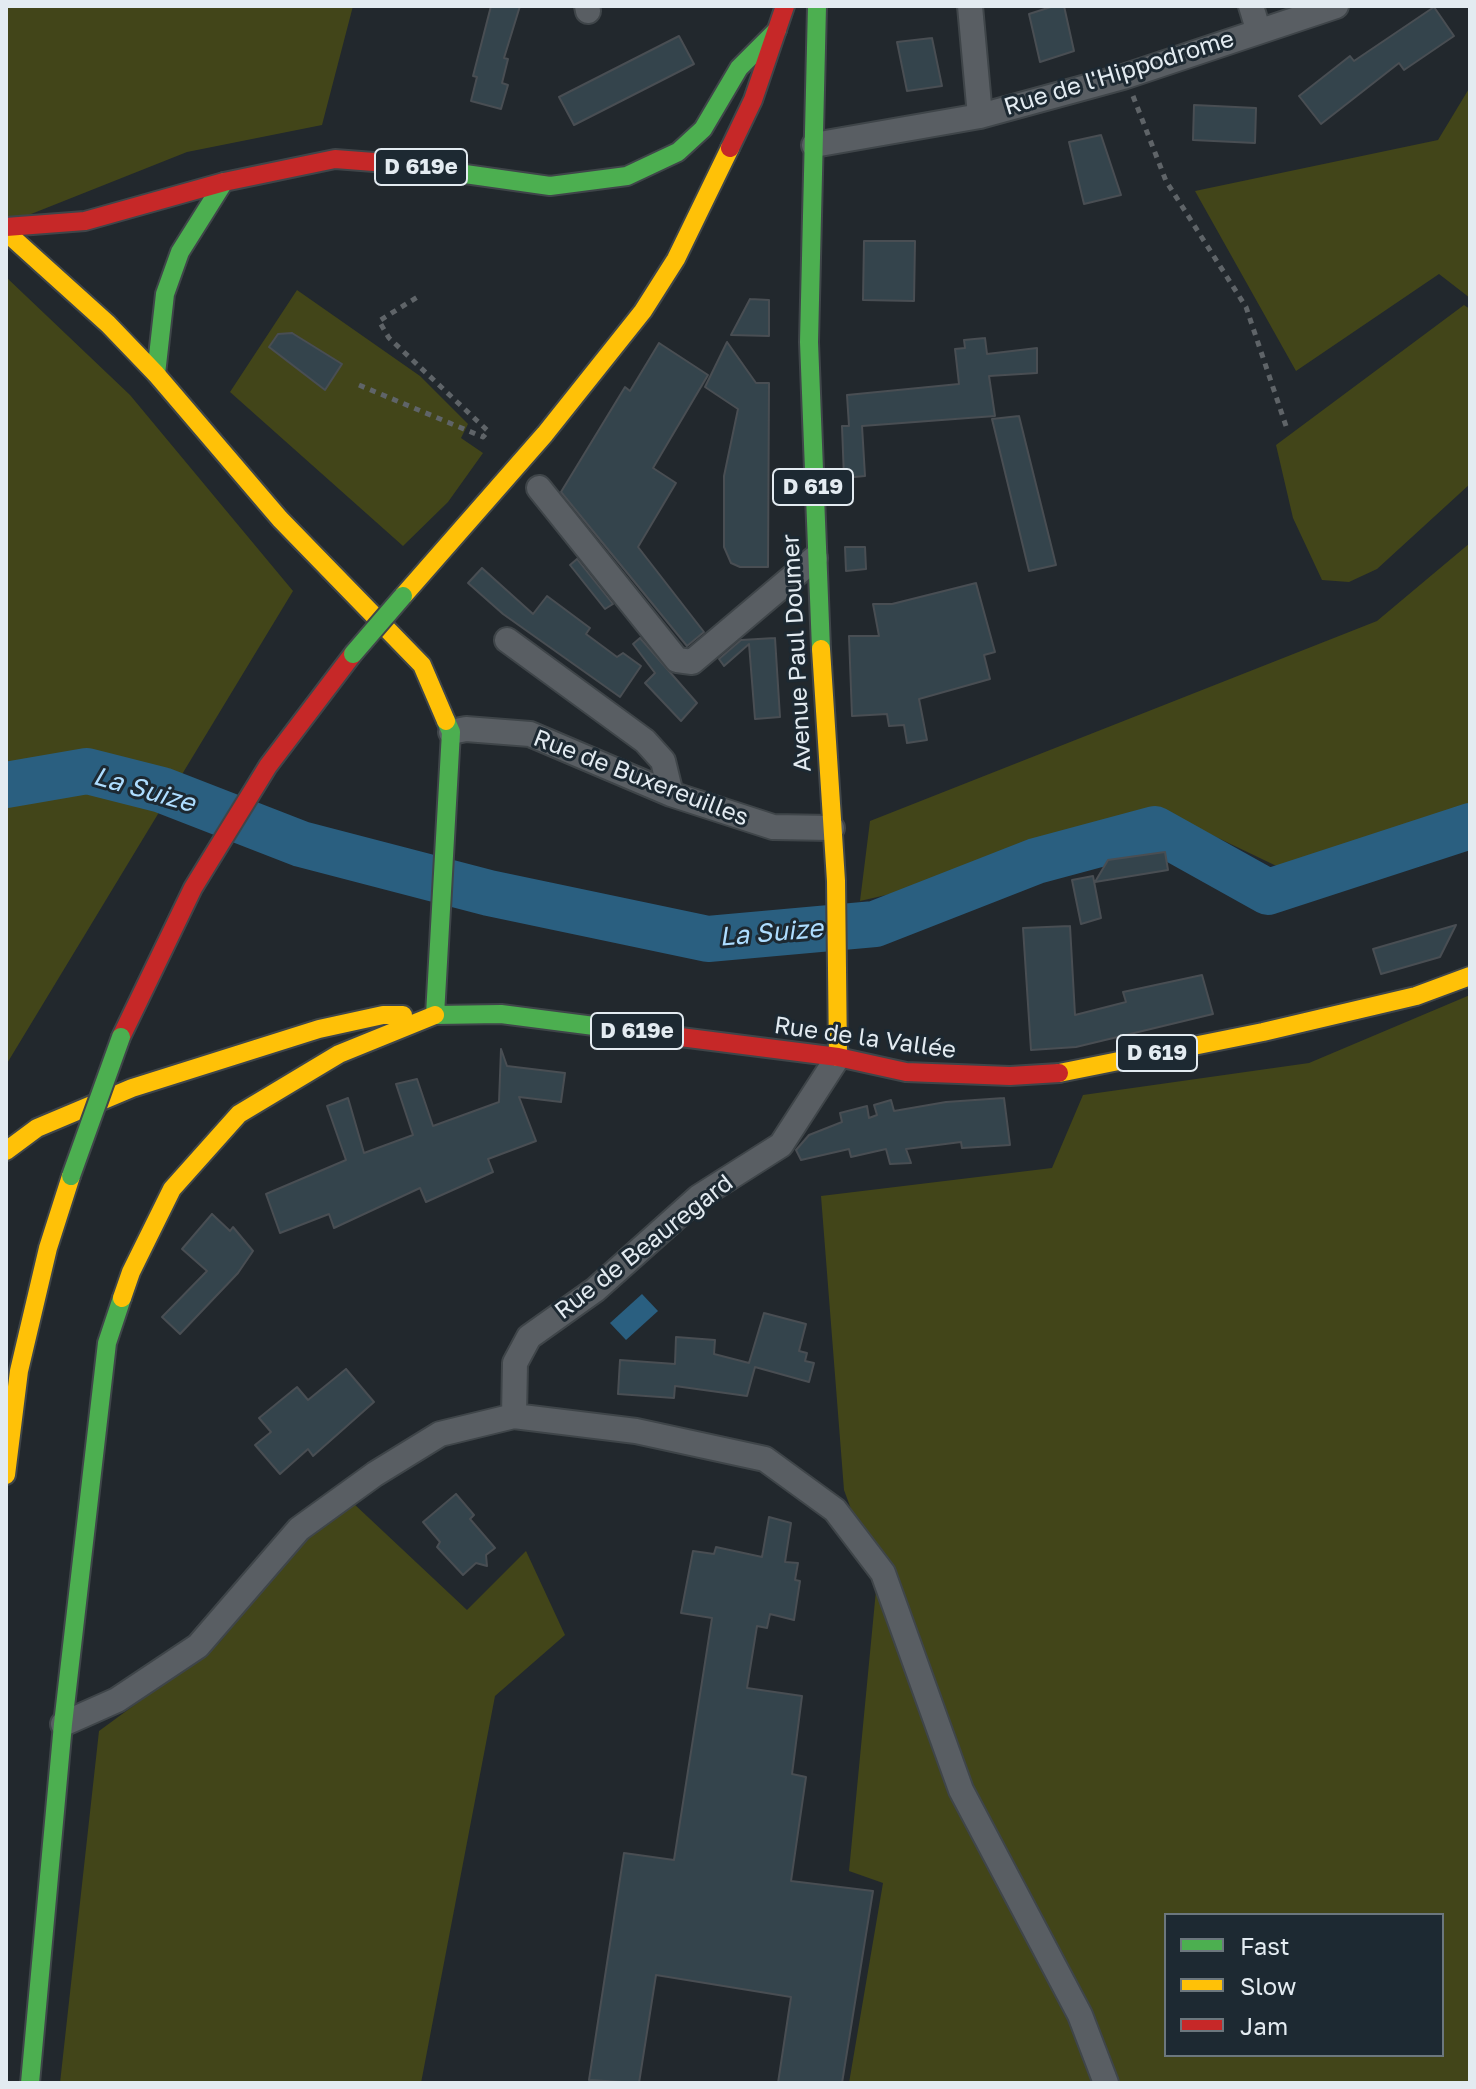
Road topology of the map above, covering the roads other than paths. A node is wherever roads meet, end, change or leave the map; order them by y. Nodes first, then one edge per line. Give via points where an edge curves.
1 (785, 6) edge
2 (817, 6) edge
3 (970, 6) edge
4 (1336, 6) edge
5 (1255, 18) edge
6 (777, 30) junction
7 (980, 116) junction
8 (814, 145) junction
9 (224, 182) junction
10 (6, 229) edge
11 (156, 374) junction
12 (539, 488) dead end
13 (815, 558) junction
14 (507, 640) dead end
15 (451, 732) junction
16 (671, 794) junction
17 (832, 828) junction
18 (1470, 976) edge
19 (435, 1015) junction
20 (838, 1057) junction
21 (6, 1151) edge
22 (514, 1416) junction
23 (6, 1475) edge
24 (63, 1724) junction
25 (30, 2083) edge
26 (1106, 2083) edge

1 - 6 main road
2 - 8 main road, Avenue Paul Doumer / D 619
3 - 7 street, Rue de l'Hippodrome
4 - 5 street, Rue de l'Hippodrome via 1305,18
5 - 7 street, Rue de l'Hippodrome via 1123,77
6 - 9 main road, D 619e via 739,68 703,129 678,152 627,176 550,186 335,159
6 - 23 main road, bridge via 753,100 676,259 643,311 555,423 302,718 193,888 121,1037 48,1248 19,1371
7 - 8 street, Rue de l'Hippodrome
8 - 13 main road, Avenue Paul Doumer / D 619 via 809,342
9 - 10 main road, D 619e via 85,221
9 - 11 main road via 175,266 165,294
10 - 11 main road, D 619e
11 - 15 main road, D 619e via 280,519 422,665
12 - 13 street via 677,660 692,662
13 - 17 main road, Avenue Paul Doumer / D 619
14 - 16 street via 645,741 663,761
15 - 16 street, Rue de Buxereuilles via 530,734
15 - 19 main road, D 619e
16 - 17 street, Rue de Buxereuilles via 773,827
17 - 20 main road, Avenue Paul Doumer / D 619
18 - 20 main road, Rue de la Vallée / D 619 via 1342,1015 1068,1072 962,1076 906,1072
19 - 20 main road, Rue de la Vallée / D 619e via 501,1014
19 - 21 main road, Rue de la Vallée via 383,1015 319,1029 132,1088 37,1128
19 - 24 main road via 339,1054 239,1114 172,1189 131,1272 107,1343
20 - 22 street, Rue de Beauregard via 781,1145 699,1197 595,1290 529,1337 515,1363
22 - 24 street via 440,1434 375,1474 299,1529 198,1646 117,1700
22 - 26 street via 636,1431 765,1459 835,1510 883,1573 961,1790 1080,2015
24 - 25 main road

